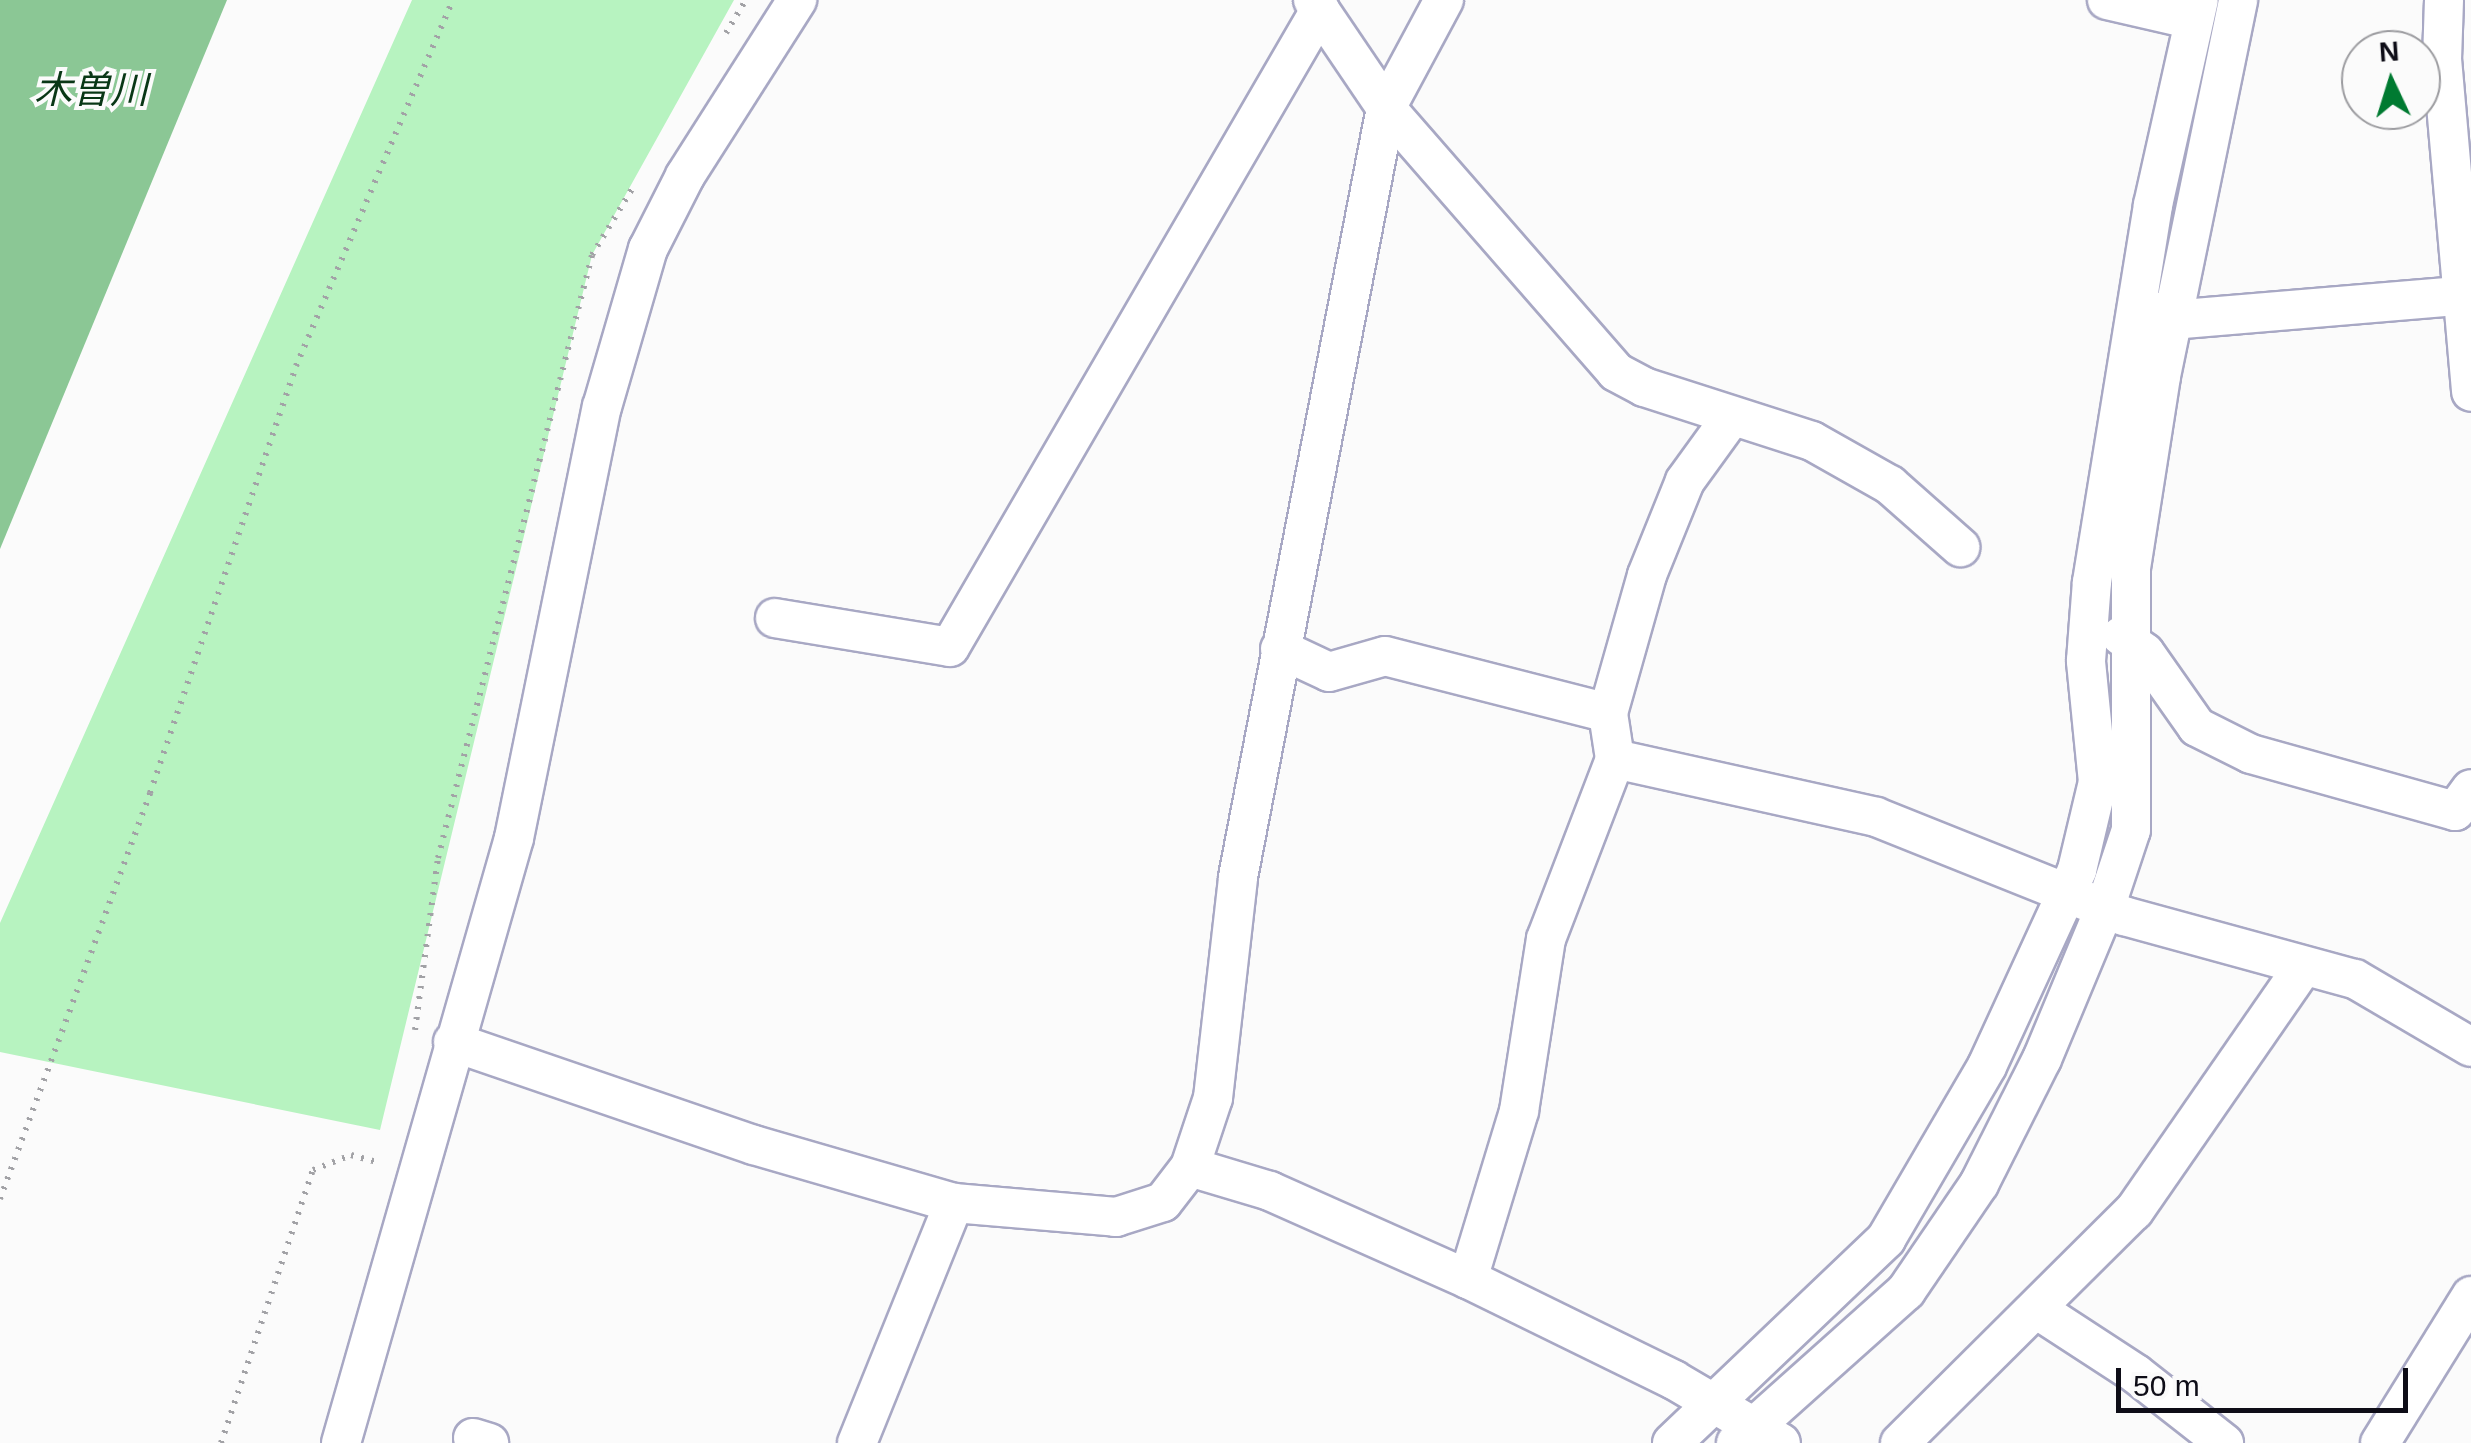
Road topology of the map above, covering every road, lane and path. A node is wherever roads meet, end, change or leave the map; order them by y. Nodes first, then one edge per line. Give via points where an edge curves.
1 (453, 0) edge
2 (746, 0) edge
3 (796, 0) edge
4 (1444, 0) edge
5 (2107, 0) edge
6 (2238, 0) edge
7 (2444, 0) edge
8 (1317, 5) edge
9 (2196, 10) edge
10 (715, 51) dead end
11 (1386, 108) junction
12 (644, 170) dead end
13 (2468, 295) edge
14 (2135, 306) junction
15 (2173, 316) junction
16 (2471, 392) edge
17 (1732, 416) junction
18 (1960, 547) dead end
19 (2090, 615) junction
20 (775, 618) dead end
21 (2129, 641) junction
22 (1280, 649) junction
23 (1608, 714) junction
24 (1615, 759) junction
25 (2471, 789) edge
26 (2067, 894) junction
27 (2105, 908) junction
28 (2302, 968) junction
29 (454, 1042) junction
30 (2471, 1046) edge
31 (413, 1050) dead end
32 (397, 1166) dead end
33 (1190, 1168) junction
34 (0, 1199) edge
35 (954, 1203) junction
36 (1468, 1278) junction
37 (2471, 1296) edge
38 (2038, 1310) junction
39 (1712, 1402) junction
40 (1756, 1437) edge
41 (221, 1443) edge
42 (342, 1443) edge
43 (858, 1443) edge
44 (1672, 1443) edge
45 (1900, 1443) edge
46 (2224, 1443) edge
47 (2380, 1443) edge

1 - 34 path via 296,366 150,793
2 - 10 path
3 - 29 street via 684,176 648,249 602,407 514,838
4 - 11 street
5 - 9 street
6 - 15 street
7 - 13 street via 2442,59
8 - 11 street
8 - 20 street via 950,646
9 - 14 street
11 - 17 street via 1616,372
11 - 22 street
12 - 31 path via 592,254 438,858
13 - 15 street
13 - 16 street
14 - 15 street
14 - 19 street
15 - 21 street via 2131,568
17 - 18 street via 1812,441 1890,484
17 - 23 street via 1685,482 1647,575
19 - 21 street
19 - 26 street via 2086,661 2098,782
21 - 25 street via 2145,652 2197,728 2251,754 2454,811
21 - 27 street via 2131,830
22 - 23 street via 1329,672 1384,656
22 - 33 street via 1238,877 1212,1098
23 - 24 street
24 - 26 street via 1876,818
24 - 36 street via 1546,938 1519,1111
26 - 27 street
26 - 39 street via 1987,1066 1886,1239 1790,1336
27 - 28 street
27 - 40 street via 2042,1059 1979,1184 1906,1291
28 - 30 street via 2354,979
28 - 38 street via 2134,1211
29 - 35 street via 754,1145
29 - 42 street
32 - 41 path via 351,1155 313,1170
33 - 35 street via 1164,1202 1116,1217
33 - 36 street via 1270,1191
35 - 43 street
36 - 39 street
37 - 47 street
38 - 45 street
38 - 46 street
39 - 40 street
39 - 44 street

